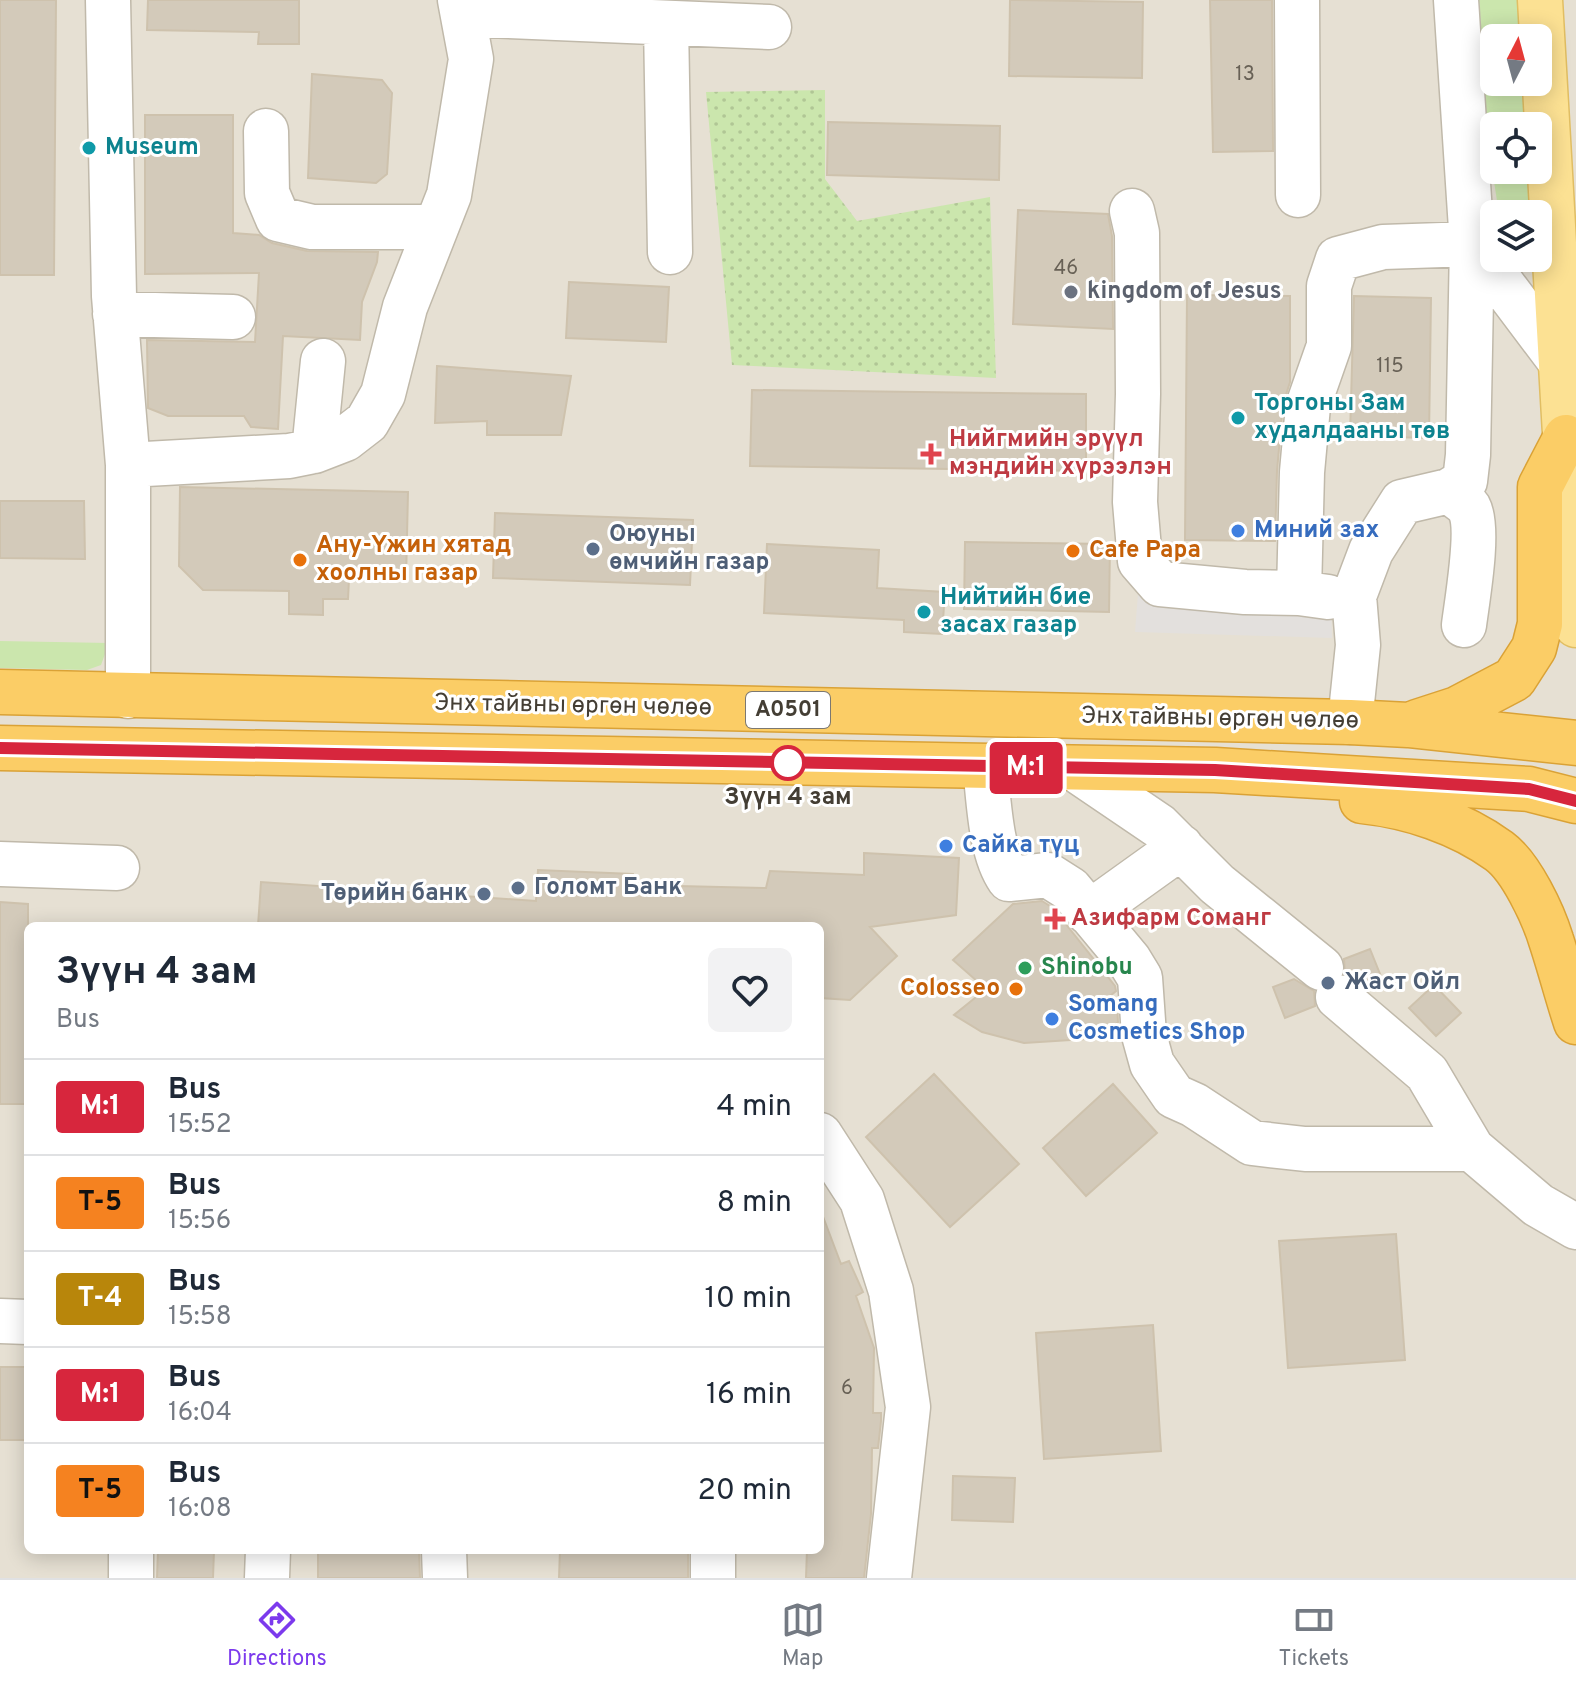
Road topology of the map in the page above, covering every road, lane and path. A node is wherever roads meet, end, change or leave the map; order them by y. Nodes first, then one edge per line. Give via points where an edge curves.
1 (108, 0) edge
2 (1297, 0) edge
3 (1456, 0) edge
4 (1540, 0) edge
5 (462, 7) edge
6 (666, 23) junction
7 (769, 27) dead end
8 (266, 131) dead end
9 (1298, 195) dead end
10 (1132, 211) dead end
11 (436, 227) junction
12 (1472, 244) junction
13 (670, 252) dead end
14 (115, 314) junction
15 (233, 317) dead end
16 (323, 361) dead end
17 (1563, 365) junction
18 (1566, 437) junction
19 (314, 451) junction
20 (128, 465) junction
21 (1449, 491) junction
22 (1299, 593) junction
23 (1354, 596) junction
24 (1464, 625) dead end
25 (1576, 625) edge
26 (0, 692) edge
27 (128, 696) junction
28 (1350, 722) junction
29 (1408, 725) junction
30 (1576, 743) edge
31 (0, 748) edge
32 (985, 767) junction
33 (1075, 769) junction
34 (1215, 770) junction
35 (1576, 801) edge
36 (1181, 847) junction
37 (0, 864) edge
38 (117, 868) dead end
39 (1089, 913) junction
40 (1576, 1022) edge
41 (824, 1141) edge
42 (1472, 1149) junction
43 (1576, 1227) edge
44 (0, 1321) edge
45 (24, 1322) edge
46 (131, 1554) edge
47 (268, 1554) edge
48 (444, 1554) edge
49 (713, 1554) edge
50 (131, 1578) edge
51 (267, 1578) edge
52 (445, 1578) edge
53 (713, 1578) edge
54 (889, 1578) edge

1 - 14 street
2 - 9 street
3 - 12 street
4 - 17 main road
5 - 6 street
5 - 11 street via 471,59 468,85 449,195
6 - 7 street
6 - 13 street
8 - 11 street via 267,193 278,219 312,227
10 - 22 street via 1137,233 1135,502 1140,561 1160,584
11 - 19 street via 405,307 383,394 367,422 345,439
12 - 17 street
12 - 21 street via 1468,455 1465,481
12 - 22 street via 1383,247 1338,259 1329,286 1329,346 1308,406
14 - 15 street
14 - 20 street
16 - 19 street
17 - 18 main road
18 - 25 main road
18 - 29 highway via 1540,487 1540,624 1534,648 1514,679 1457,709
19 - 20 street
20 - 27 street
21 - 23 street via 1402,502 1371,551
21 - 24 street via 1469,507 1472,520
22 - 23 street
23 - 28 street via 1358,645
26 - 27 highway, Энх тайвны өргөн чөлөө / A0501
27 - 28 highway, Энх тайвны өргөн чөлөө / A0501
28 - 29 highway, Энх тайвны өргөн чөлөө / A0501
29 - 30 highway, Энх тайвны өргөн чөлөө / A0501
31 - 32 highway, A0501
32 - 33 highway, A0501
32 - 39 street via 1002,870 1009,879 1048,875 1070,889
33 - 34 highway, A0501
33 - 36 street
34 - 35 highway, A0501 via 1529,789
34 - 40 highway via 1300,794 1401,805 1501,852 1523,880 1550,936
36 - 39 street
36 - 42 street via 1427,1073
37 - 38 street
39 - 42 street via 1140,978 1152,1064 1174,1096 1252,1143 1305,1149
41 - 54 street via 862,1200 891,1291 908,1407
42 - 43 street via 1538,1205
44 - 45 street
46 - 50 street
47 - 51 street
48 - 52 street
49 - 53 street

